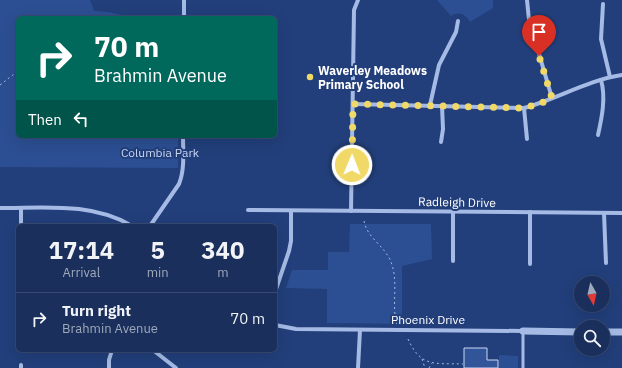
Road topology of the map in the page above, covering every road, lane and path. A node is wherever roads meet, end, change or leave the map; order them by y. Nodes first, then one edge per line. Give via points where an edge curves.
1 (184, 0) edge
2 (358, 0) edge
3 (527, 0) edge
4 (603, 4) dead end
5 (184, 16) edge
6 (458, 22) dead end
7 (16, 73) edge
8 (622, 75) edge
9 (610, 77) junction
10 (601, 80) junction
11 (0, 85) edge
12 (552, 98) junction
13 (353, 104) junction
14 (430, 105) junction
15 (442, 106) junction
16 (524, 108) junction
17 (598, 134) dead end
18 (183, 138) edge
19 (527, 139) dead end
20 (441, 142) dead end
21 (0, 208) edge
22 (21, 208) junction
23 (248, 210) dead end
24 (291, 211) junction
25 (351, 211) junction
26 (453, 212) junction
27 (530, 212) junction
28 (604, 213) junction
29 (622, 213) edge
30 (364, 221) dead end
31 (21, 224) edge
32 (128, 224) edge
33 (151, 224) edge
34 (453, 261) dead end
35 (606, 263) dead end
36 (530, 264) dead end
37 (277, 286) edge
38 (277, 325) edge
39 (360, 330) junction
40 (398, 330) junction
41 (523, 331) junction
42 (574, 332) edge
43 (610, 332) edge
44 (622, 332) edge
45 (408, 339) dead end
46 (111, 352) edge
47 (156, 352) edge
48 (422, 359) junction
49 (432, 363) junction
50 (463, 364) dead end
51 (109, 368) edge
52 (176, 368) edge
53 (358, 368) edge
54 (425, 368) edge
55 (429, 368) edge
56 (523, 368) edge

1 - 5 street
2 - 13 street via 354,10
3 - 12 street via 528,20
4 - 9 street via 601,39
6 - 14 street via 456,32 439,65
7 - 11 path
8 - 9 street
9 - 10 street
10 - 12 street
10 - 17 street via 604,89 602,120
12 - 16 street
13 - 14 street
13 - 25 street
14 - 15 street
15 - 16 street
15 - 20 street
16 - 19 street
18 - 33 street via 182,177
21 - 22 street
22 - 31 street
22 - 32 street via 83,209 114,217
23 - 24 street, Radleigh Drive
24 - 25 street, Radleigh Drive
24 - 37 street via 291,241
25 - 26 street, Radleigh Drive
26 - 27 street, Radleigh Drive
26 - 34 street
27 - 28 street, Radleigh Drive
27 - 36 street
28 - 29 street, Radleigh Drive
28 - 35 street
30 - 40 path via 367,231 392,262 395,319
38 - 39 street, Phoenix Drive via 296,329
39 - 40 street, Phoenix Drive
39 - 53 street
40 - 41 street, Phoenix Drive
41 - 42 street, Phoenix Drive
41 - 56 lane
43 - 44 street
45 - 48 path
46 - 51 street
47 - 52 street
48 - 49 path
48 - 54 path
49 - 50 path
49 - 55 path

